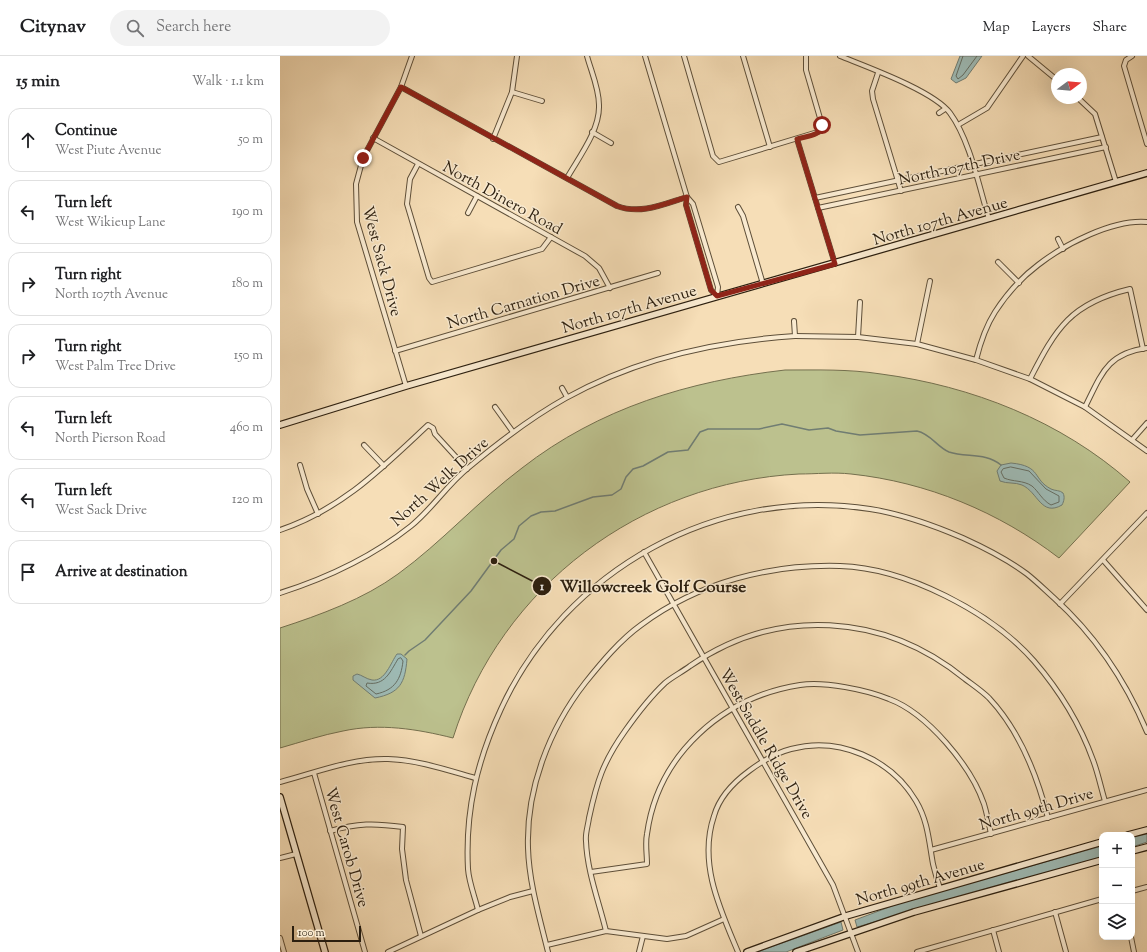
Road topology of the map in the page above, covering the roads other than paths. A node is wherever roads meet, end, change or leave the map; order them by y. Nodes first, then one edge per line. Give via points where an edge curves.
1 (412, 56) edge
2 (517, 56) edge
3 (587, 56) edge
4 (645, 56) edge
5 (684, 56) edge
6 (743, 56) edge
7 (806, 56) edge
8 (840, 56) edge
9 (1023, 56) edge
10 (1028, 56) edge
11 (1132, 56) edge
12 (851, 58) edge
13 (878, 72) junction
14 (1051, 75) edge
15 (401, 87) junction
16 (512, 92) junction
17 (542, 101) dead end
18 (1084, 104) edge
19 (945, 109) junction
20 (939, 113) dead end
21 (958, 125) junction
22 (592, 132) junction
23 (1102, 137) junction
24 (373, 138) junction
25 (493, 138) junction
26 (797, 139) junction
27 (611, 143) dead end
28 (1147, 144) edge
29 (770, 147) junction
30 (1106, 147) junction
31 (418, 164) junction
32 (972, 165) junction
33 (1147, 173) edge
34 (975, 174) junction
35 (567, 178) junction
36 (898, 180) junction
37 (1116, 182) junction
38 (901, 190) junction
39 (477, 196) junction
40 (687, 197) junction
41 (815, 198) junction
42 (738, 207) dead end
43 (818, 208) junction
44 (468, 213) dead end
45 (988, 219) junction
46 (1147, 222) edge
47 (551, 237) junction
48 (1058, 239) dead end
49 (1063, 249) junction
50 (998, 262) dead end
51 (835, 264) junction
52 (658, 274) dead end
53 (930, 281) dead end
54 (763, 284) junction
55 (1019, 284) junction
56 (610, 288) junction
57 (717, 296) junction
58 (860, 302) dead end
59 (794, 321) dead end
60 (795, 336) junction
61 (858, 337) junction
62 (917, 344) junction
63 (1145, 349) edge
64 (395, 351) junction
65 (976, 360) junction
66 (1030, 379) junction
67 (406, 386) junction
68 (562, 388) dead end
69 (567, 397) junction
70 (1084, 406) junction
71 (495, 407) dead end
72 (1147, 424) edge
73 (280, 425) edge
74 (513, 432) junction
75 (1132, 440) junction
76 (364, 445) dead end
77 (1147, 451) edge
78 (300, 465) dead end
79 (384, 466) junction
80 (467, 468) junction
81 (1147, 513) edge
82 (318, 514) junction
83 (280, 530) edge
84 (644, 552) junction
85 (1103, 560) junction
86 (280, 593) edge
87 (1147, 600) edge
88 (1143, 603) junction
89 (1060, 604) junction
90 (674, 605) junction
91 (1147, 610) edge
92 (703, 657) junction
93 (732, 708) junction
94 (1147, 732) edge
95 (762, 761) junction
96 (314, 772) junction
97 (475, 778) junction
98 (280, 782) edge
99 (1147, 790) edge
100 (280, 797) edge
101 (1104, 801) junction
102 (1048, 818) junction
103 (1147, 830) edge
104 (330, 831) junction
105 (1135, 833) edge
106 (991, 834) junction
107 (1099, 843) edge
108 (1147, 847) edge
109 (931, 850) junction
110 (1135, 850) edge
111 (296, 854) junction
112 (280, 858) edge
113 (1099, 861) edge
114 (591, 872) junction
115 (1147, 887) edge
116 (940, 888) junction
117 (1135, 890) edge
118 (533, 891) junction
119 (1099, 900) edge
120 (478, 910) junction
121 (1055, 912) junction
122 (846, 916) junction
123 (724, 919) junction
124 (993, 930) junction
125 (606, 931) junction
126 (851, 932) junction
127 (421, 936) junction
128 (643, 936) junction
129 (280, 938) edge
130 (1132, 940) edge
131 (547, 945) junction
132 (929, 950) edge
133 (284, 952) edge
134 (325, 952) edge
135 (365, 952) edge
136 (388, 952) edge
137 (548, 952) edge
138 (639, 952) edge
139 (738, 952) edge
140 (747, 952) edge
141 (796, 952) edge
142 (858, 952) edge
143 (917, 952) edge
144 (999, 952) edge
145 (1066, 952) edge
146 (1134, 952) edge

1 - 15 street, West Sack Drive
2 - 16 street
3 - 22 street via 599,104
4 - 40 street
5 - 29 street via 713,156 717,161
6 - 29 street
7 - 26 street via 806,70 822,127 817,133
8 - 12 street
9 - 21 street via 987,108
10 - 14 street
11 - 28 street via 1126,60 1124,66
12 - 13 street
13 - 19 street via 931,96
13 - 36 street via 872,91 873,99
15 - 24 street, West Sack Drive
15 - 25 street
16 - 17 street
16 - 25 street
18 - 23 street via 1095,114
19 - 20 street
19 - 21 street
21 - 32 street
22 - 27 street
22 - 35 street
23 - 30 street
23 - 32 street, North 107th Drive
24 - 31 street, North Dinero Road
24 - 64 street, West Sack Drive via 363,158 356,184 357,222
25 - 35 street
26 - 29 street
26 - 41 street
30 - 34 street, North 107th Drive
30 - 37 street
31 - 39 street, North Dinero Road
31 - 47 street via 410,179 407,204 432,282 542,250
32 - 34 street
32 - 36 street, North 107th Drive
33 - 37 main road, North 107th Avenue
34 - 38 street, North 107th Drive
34 - 45 street
35 - 40 street via 627,210 644,210
36 - 38 street
36 - 41 street, North 107th Drive
37 - 45 main road, North 107th Avenue
38 - 43 street, North 107th Drive
39 - 44 street
39 - 47 street, North Dinero Road
40 - 57 street via 693,204 718,287
40 - 57 street via 686,205 711,290
41 - 43 street
42 - 54 street
43 - 51 street
45 - 51 main road, North 107th Avenue
46 - 49 street via 1134,221 1105,228
47 - 56 street, North Dinero Road via 589,259 602,272
48 - 49 street
49 - 55 street via 1038,264
50 - 55 street
51 - 54 main road, North 107th Avenue
52 - 56 street, North Carnation Drive
53 - 62 street
54 - 57 main road, North 107th Avenue
55 - 65 street via 995,312
56 - 64 street, North Carnation Drive
57 - 67 main road, North 107th Avenue
58 - 61 street
59 - 60 street
60 - 61 street, North Welk Drive
60 - 69 street, North Welk Drive via 743,340 698,349 657,360
61 - 62 street, North Welk Drive
62 - 65 street, North Welk Drive
63 - 66 street via 1130,289 1107,294 1065,321 1046,348
63 - 70 street via 1122,354 1106,367
64 - 67 street, West Sack Drive
65 - 66 street, North Welk Drive
66 - 70 street, North Welk Drive
67 - 73 main road, North 107th Avenue
68 - 69 street
69 - 74 street, North Welk Drive
70 - 75 street, North Welk Drive
71 - 74 street
72 - 75 street
74 - 80 street, North Welk Drive
75 - 77 street, North Welk Drive
76 - 79 street
78 - 82 street
79 - 80 street via 428,425
79 - 82 street via 358,489
80 - 86 street, North Welk Drive via 412,525 375,551 342,569
81 - 85 street
82 - 83 street
84 - 89 street via 711,521 749,512 813,506 870,509 937,527 974,543 1029,575
84 - 90 street, West Saddle Ridge Drive
84 - 97 street via 599,582 566,613 536,647 514,682 490,733
85 - 88 street
85 - 89 street
87 - 88 street
88 - 91 street
89 - 94 street via 1099,645 1118,673
90 - 92 street, West Saddle Ridge Drive
90 - 101 street via 724,582 756,573 799,567 842,566 876,571 945,595 979,613 1010,638 1033,660 1055,688 1077,722 1091,754
90 - 118 street via 640,625 596,669 571,702 555,731 539,771 530,809 528,849
92 - 93 street, West Saddle Ridge Drive
92 - 102 street via 736,640 800,626 826,624 897,638 930,654 989,698 1013,730 1031,764
92 - 114 street via 665,683 637,714 608,755 595,787 585,840
93 - 95 street, West Saddle Ridge Drive
93 - 106 street via 775,691 802,685 844,686 890,699 934,729 950,747 970,774 981,798
93 - 114 street via 694,738 668,771 656,797 647,834 647,864
95 - 109 street via 791,749 809,746 824,745 864,754 899,779 916,801 926,822
95 - 122 street, West Saddle Ridge Drive via 833,885
95 - 123 street via 740,777 724,796 714,815 709,842 710,870 716,901
96 - 97 street via 388,759 424,764
96 - 98 street
96 - 104 street, West Carob Drive
97 - 120 street via 468,825 468,872
99 - 101 street, North 99th Drive
100 - 111 main road
101 - 102 street, North 99th Drive
102 - 106 street, North 99th Drive
103 - 105 main road
104 - 127 street via 358,824 403,827 402,849 406,880
104 - 135 street, West Carob Drive
106 - 109 street, North 99th Drive
107 - 116 main road, North 99th Avenue
108 - 110 main road
109 - 116 street
111 - 112 street
111 - 134 main road
113 - 126 main road, North 99th Avenue via 927,908
114 - 125 street
115 - 117 street
116 - 122 main road, North 99th Avenue
118 - 120 street
118 - 131 street
119 - 121 street
120 - 127 street
121 - 124 street
121 - 145 street
122 - 126 street, West Saddle Ridge Drive
122 - 140 main road, North 99th Avenue
123 - 128 street via 686,936
123 - 139 street
124 - 132 street
124 - 144 street
125 - 128 street
125 - 131 street
126 - 141 main road, North 99th Avenue
126 - 142 street, West Saddle Ridge Drive
127 - 136 street
128 - 138 street
129 - 133 street
130 - 146 street
131 - 137 street
132 - 143 street

